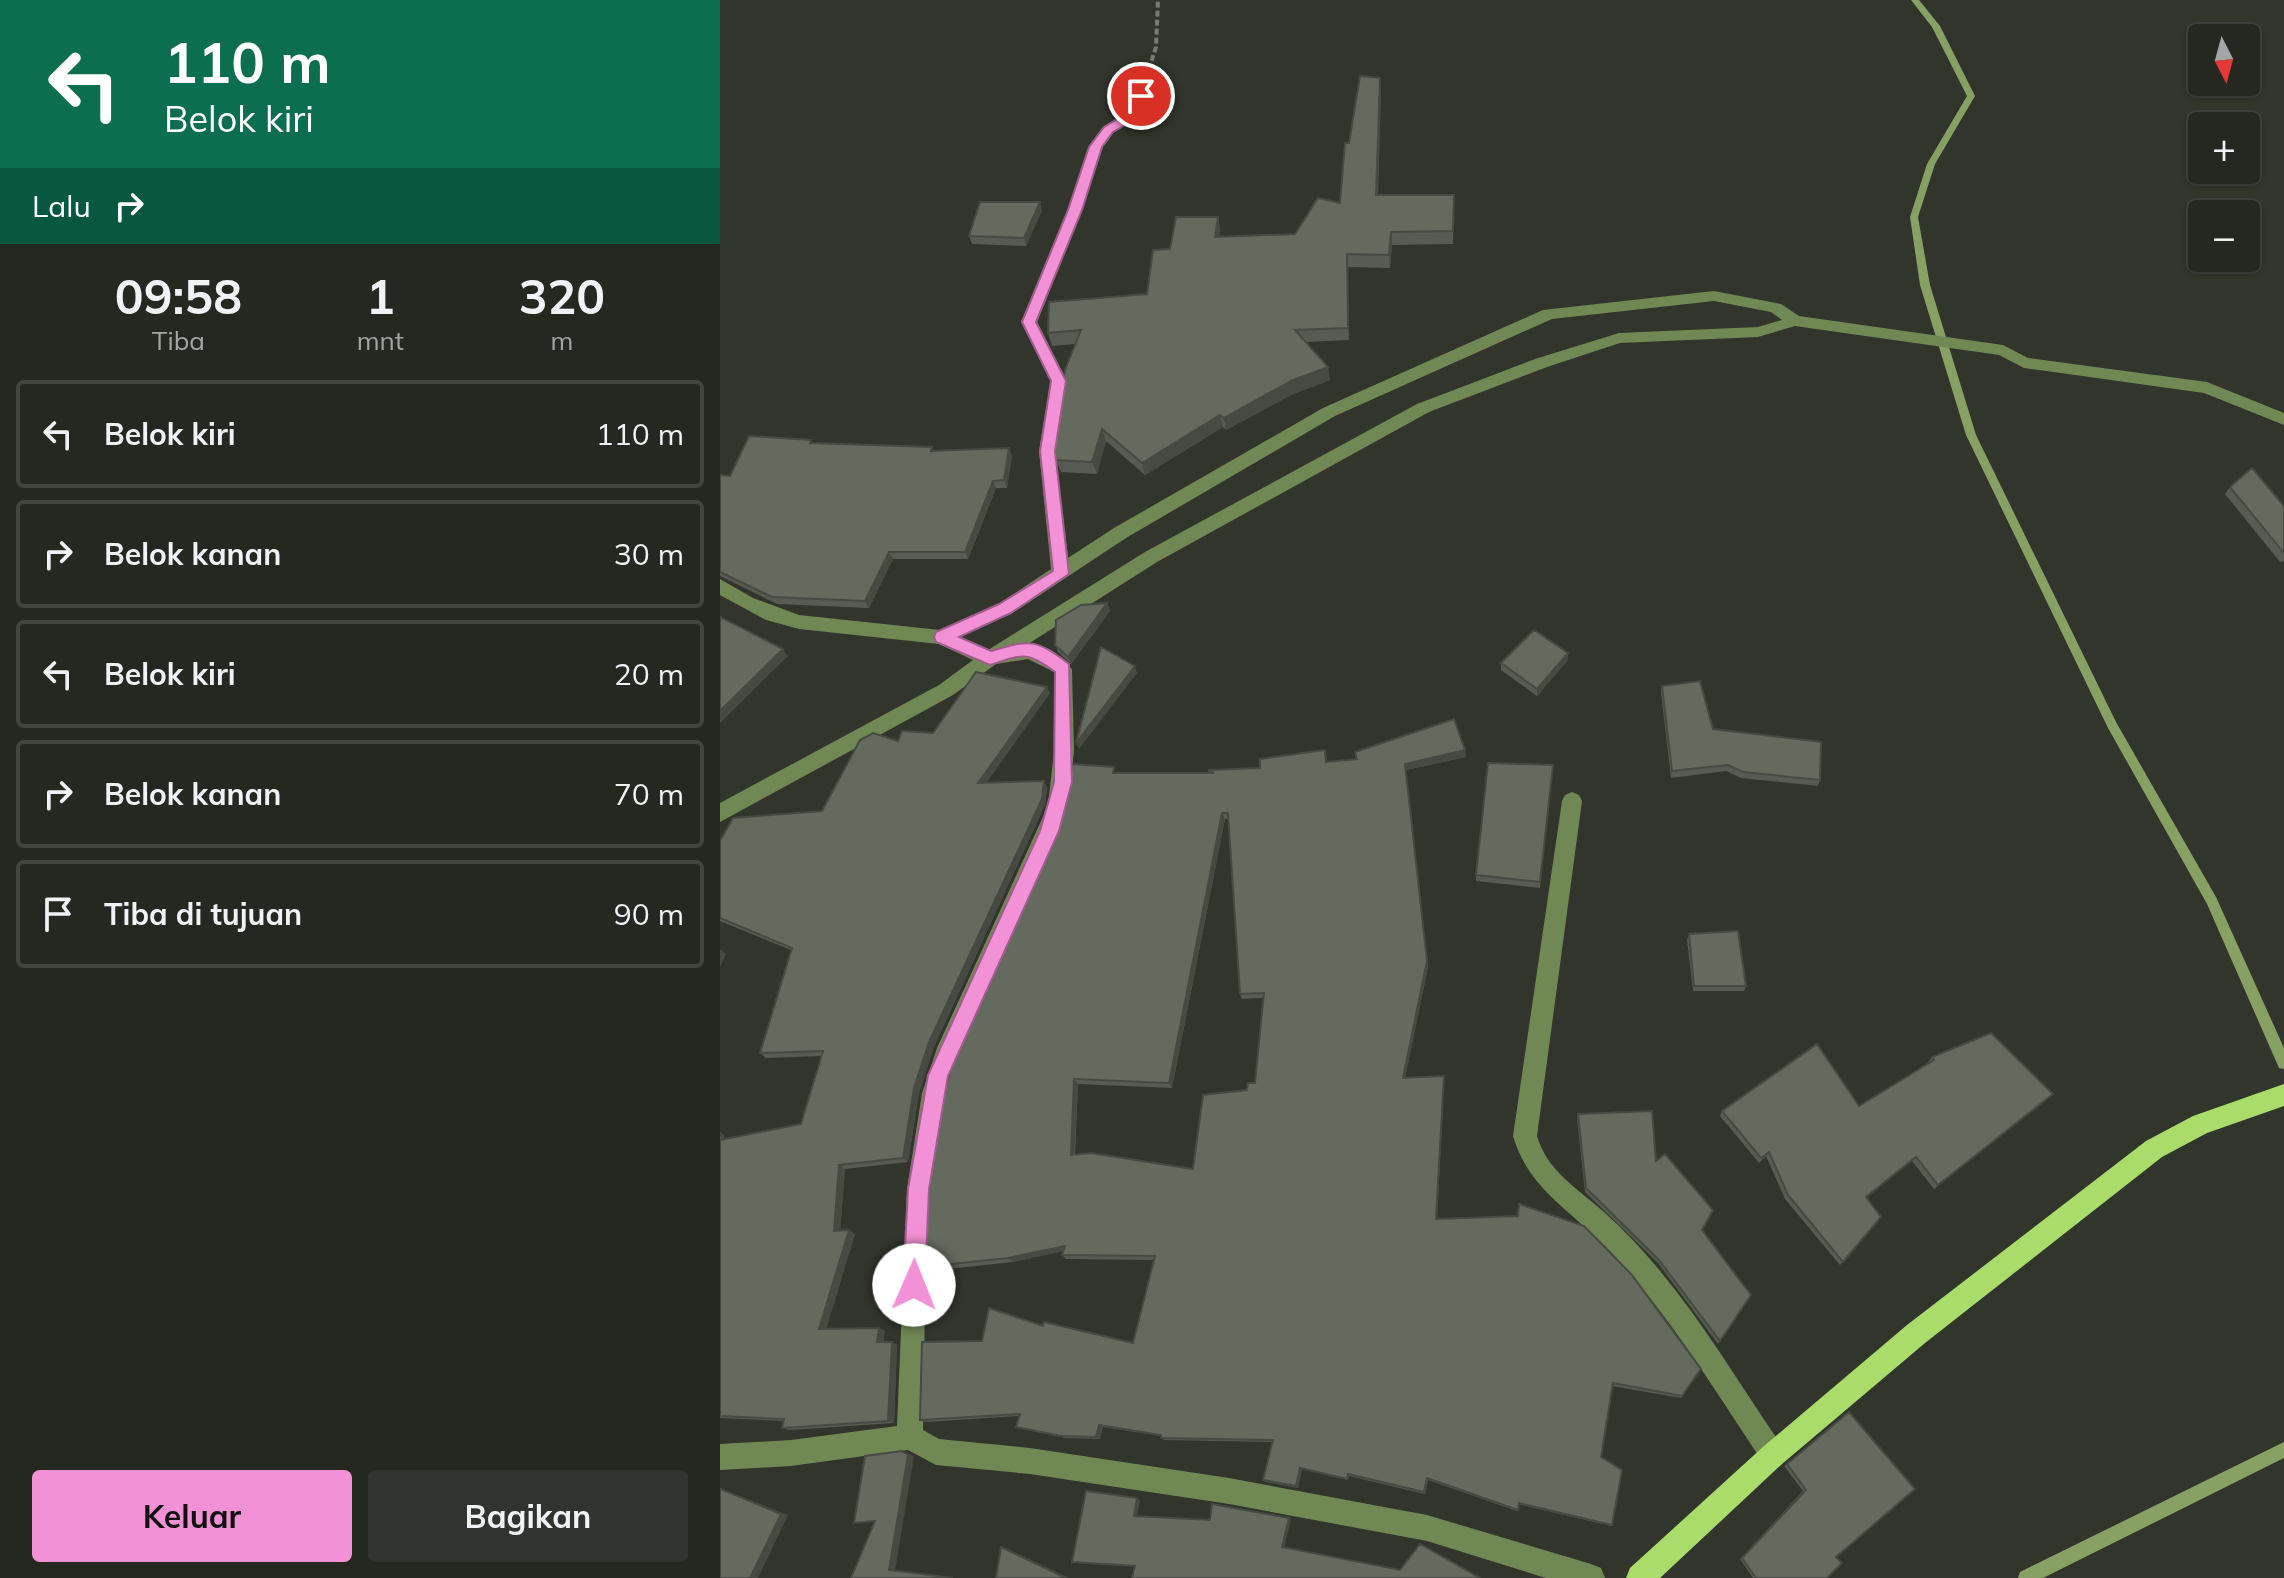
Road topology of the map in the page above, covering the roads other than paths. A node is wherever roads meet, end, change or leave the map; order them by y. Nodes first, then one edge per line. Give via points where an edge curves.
1 (1141, 96) road end
2 (1795, 321) junction
3 (2284, 419) edge
4 (1061, 574) junction
5 (720, 586) edge
6 (945, 639) junction
7 (983, 657) junction
8 (1572, 801) dead end
9 (720, 813) edge
10 (2276, 1097) edge
11 (910, 1437) junction
12 (1773, 1455) junction
13 (720, 1457) edge
14 (1591, 1578) edge
15 (1640, 1578) edge

1 - 4 street via 1129,117 1108,130 1096,147 1029,322 1059,381 1047,451
2 - 3 street via 2003,350 2024,363 2207,388
2 - 4 street via 1776,308 1714,296 1549,314 1329,412 1120,533
2 - 7 street via 1758,332 1619,338 1423,408 1151,557
4 - 6 street
5 - 6 street via 742,603 804,625
6 - 7 street
7 - 9 street via 946,690
7 - 11 street via 1039,650 1063,669 1063,782 1050,831 945,1056 933,1093 915,1232
8 - 12 street via 1525,1136 1529,1156 1555,1188 1648,1274
10 - 12 main road via 2201,1124 2154,1149 1916,1334
11 - 13 street
11 - 14 street via 936,1452 1214,1489 1427,1528
12 - 15 main road

